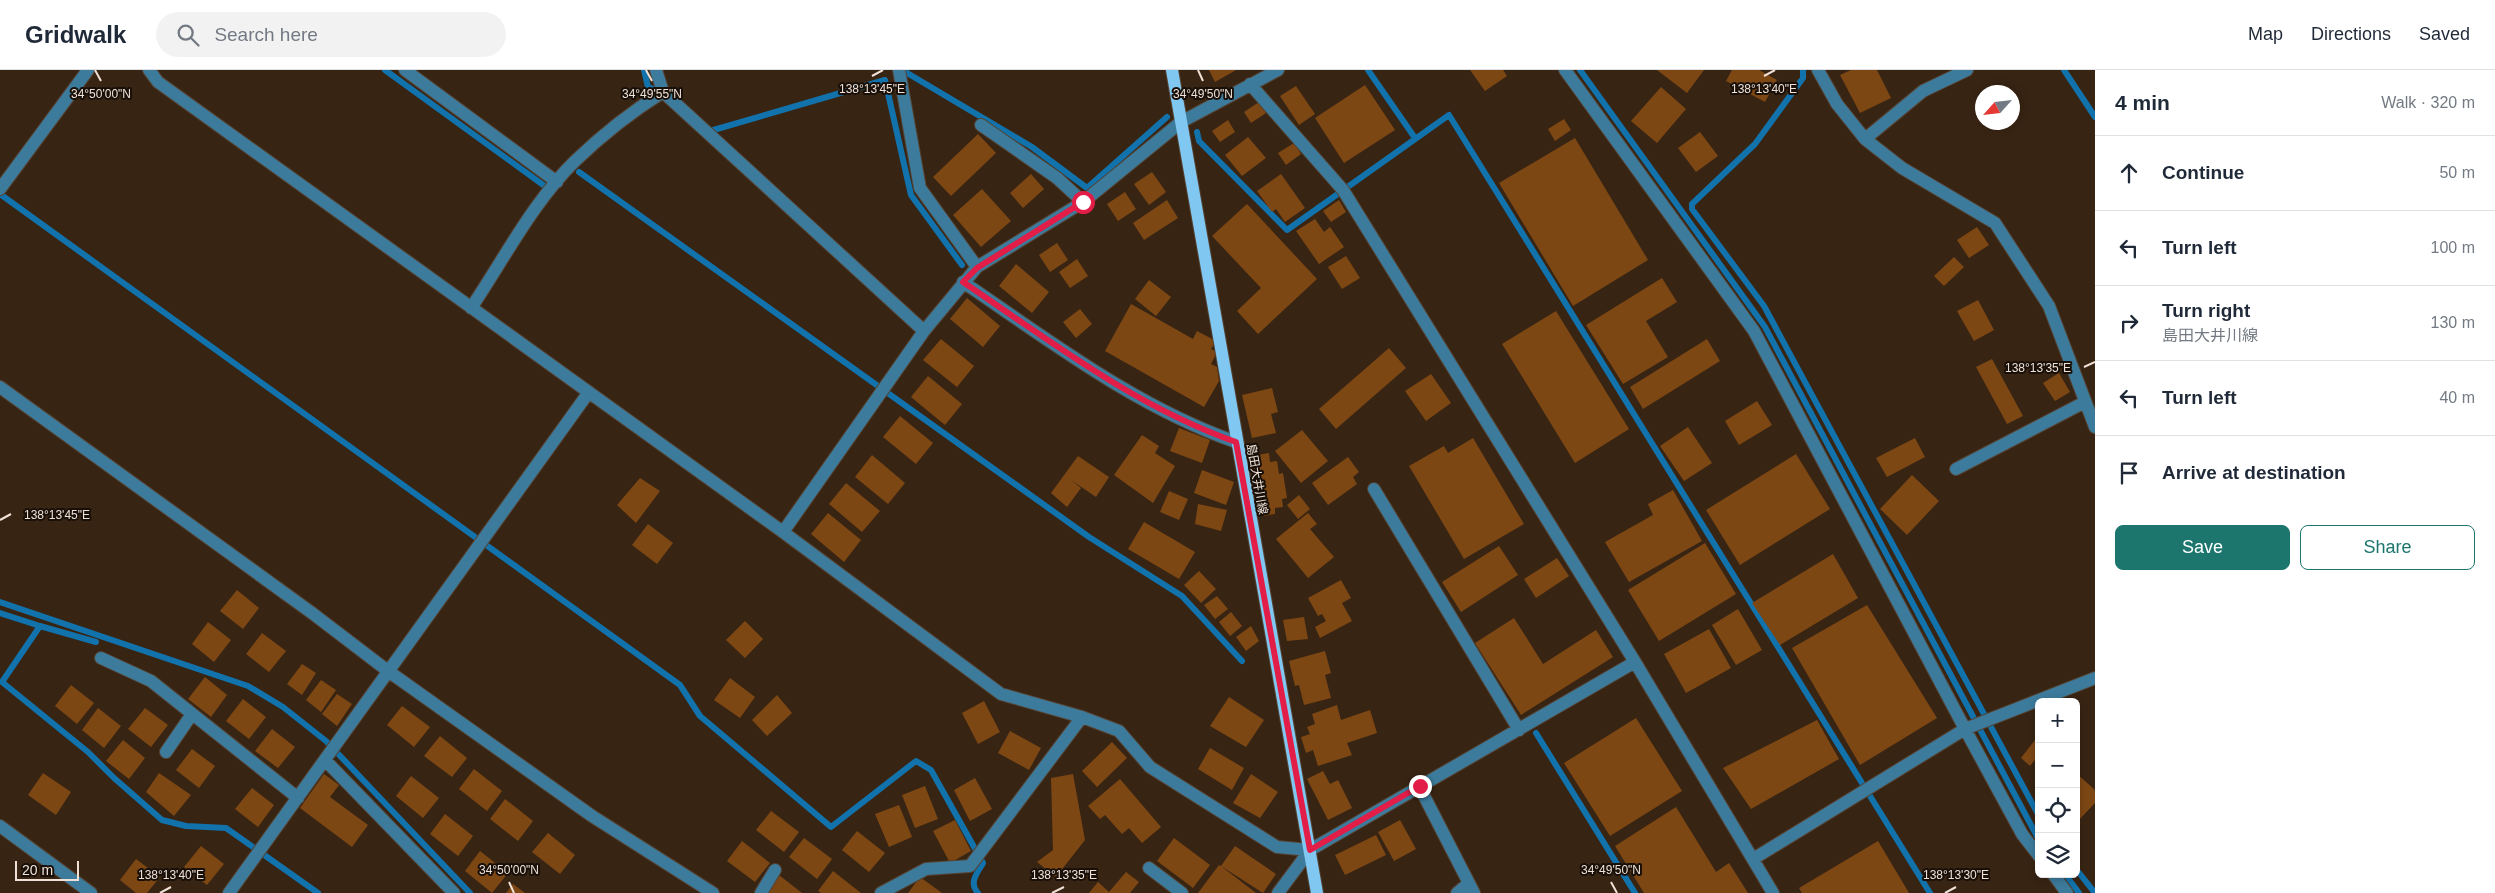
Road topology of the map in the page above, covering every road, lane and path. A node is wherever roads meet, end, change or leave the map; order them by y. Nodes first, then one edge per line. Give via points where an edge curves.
1 (88, 70) edge
2 (149, 70) edge
3 (406, 70) edge
4 (656, 70) edge
5 (899, 70) edge
6 (1172, 70) edge
7 (1278, 70) edge
8 (1565, 70) edge
9 (1818, 70) edge
10 (1967, 70) edge
11 (1250, 84) junction
12 (663, 92) junction
13 (1181, 122) junction
14 (982, 125) dead end
15 (1865, 139) junction
16 (557, 182) junction
17 (0, 189) edge
18 (1083, 202) junction
19 (977, 268) junction
20 (963, 282) junction
21 (471, 308) junction
22 (924, 331) junction
23 (0, 387) edge
24 (589, 392) junction
25 (2085, 402) junction
26 (2095, 427) edge
27 (1236, 442) junction
28 (1956, 469) dead end
29 (1374, 489) dead end
30 (783, 532) junction
31 (101, 658) dead end
32 (1636, 662) junction
33 (388, 672) junction
34 (2095, 678) edge
35 (192, 714) junction
36 (1082, 717) junction
37 (1965, 729) junction
38 (1519, 730) junction
39 (166, 752) dead end
40 (325, 760) junction
41 (1420, 786) junction
42 (298, 798) junction
43 (0, 826) edge
44 (1310, 850) junction
45 (2035, 851) edge
46 (1753, 859) junction
47 (1149, 868) dead end
48 (776, 870) dead end
49 (2056, 878) edge
50 (1471, 888) edge
51 (91, 893) edge
52 (229, 893) edge
53 (454, 893) edge
54 (713, 893) edge
55 (761, 893) edge
56 (881, 893) edge
57 (1182, 893) edge
58 (1278, 893) edge
59 (1317, 893) edge
60 (1456, 893) edge
61 (1773, 893) edge
62 (2067, 893) edge

1 - 17 street
2 - 21 street via 158,82
3 - 16 street
4 - 12 street
5 - 19 street via 920,188
6 - 13 main road, 島田大井川線
7 - 11 street
8 - 37 street via 1754,331
9 - 15 street via 1837,104
10 - 15 street via 1923,91
11 - 13 street
11 - 32 street via 1343,190
12 - 16 street via 633,111 575,161
12 - 22 street
13 - 18 street
13 - 27 main road, 島田大井川線
14 - 18 street via 1057,178
15 - 25 street via 1902,168 1995,223 2049,306
16 - 21 street
18 - 19 street
19 - 20 street
20 - 22 street
20 - 27 street via 1119,387 1205,431
21 - 24 street
22 - 30 street
23 - 33 street via 304,607
24 - 30 street
24 - 33 street
25 - 26 street
25 - 28 street
27 - 44 main road, 島田大井川線
29 - 38 street
30 - 36 street via 1001,694
31 - 35 street via 151,681
32 - 38 street
32 - 46 street
33 - 40 street
33 - 54 street via 592,816
34 - 37 street
35 - 39 street
35 - 42 street
36 - 44 street via 1119,731 1150,767 1276,847
36 - 56 street via 970,866 926,869
37 - 45 street via 2022,834
37 - 46 street
38 - 41 street
40 - 42 street
40 - 53 street
41 - 44 street
41 - 50 street
42 - 52 street
43 - 51 street
44 - 58 street
44 - 59 main road, 島田大井川線
46 - 61 street
47 - 57 street
48 - 55 street
49 - 62 street
50 - 60 street

